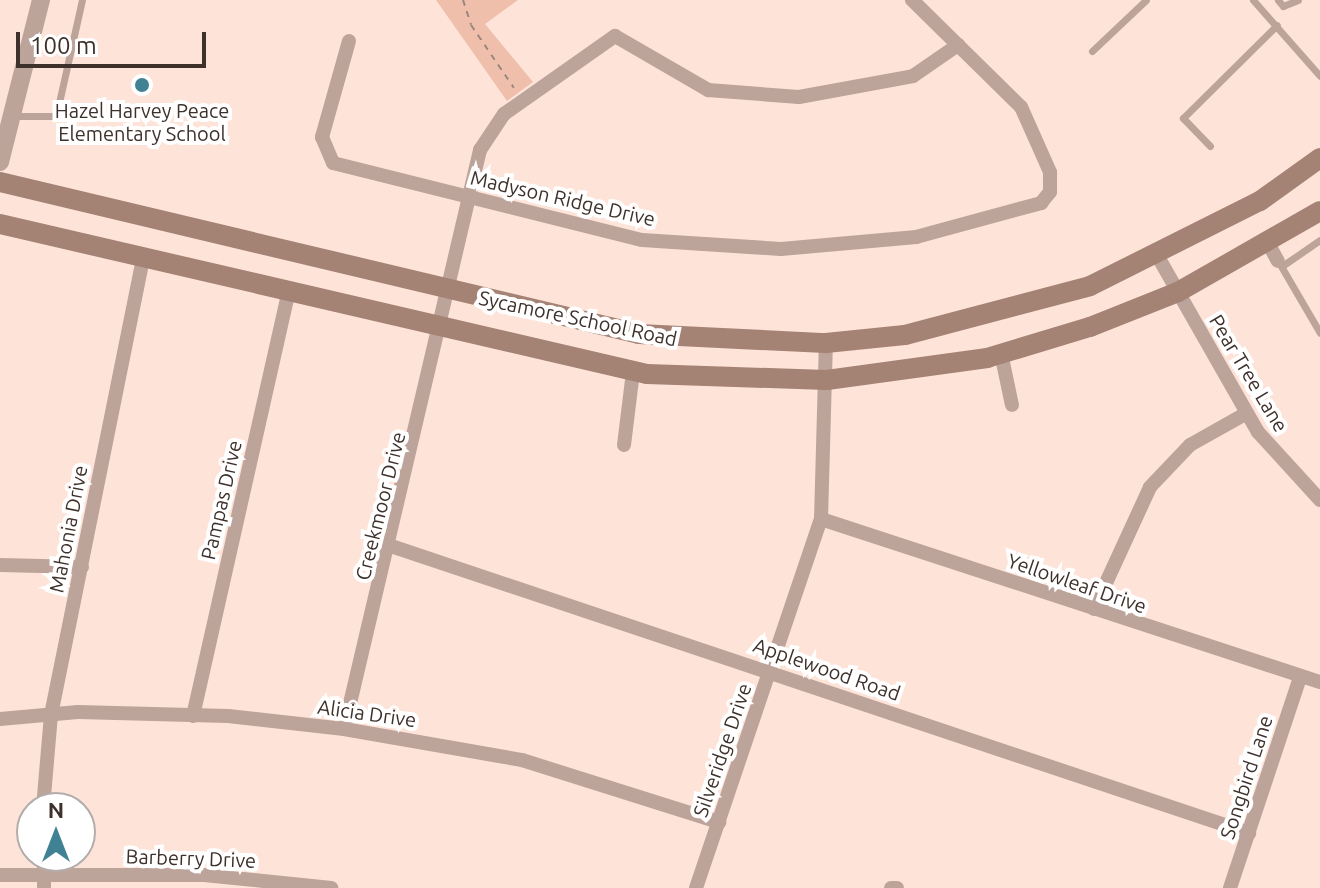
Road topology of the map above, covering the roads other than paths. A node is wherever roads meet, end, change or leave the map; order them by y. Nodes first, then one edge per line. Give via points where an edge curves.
1 (41, 0) edge
2 (82, 0) edge
3 (912, 0) edge
4 (1146, 0) edge
5 (1253, 0) edge
6 (1278, 0) edge
7 (1298, 0) edge
8 (1277, 25) junction
9 (349, 41) dead end
10 (958, 45) junction
11 (1092, 51) dead end
12 (1320, 76) edge
13 (12, 116) junction
14 (1210, 146) dead end
15 (1320, 158) edge
16 (0, 162) edge
17 (0, 182) edge
18 (470, 197) junction
19 (1320, 211) edge
20 (0, 224) edge
21 (1320, 240) edge
22 (1157, 255) junction
23 (1276, 257) junction
24 (143, 259) junction
25 (452, 292) junction
26 (1178, 292) junction
27 (288, 294) junction
28 (442, 332) junction
29 (1320, 333) edge
30 (826, 343) junction
31 (1001, 353) junction
32 (633, 372) junction
33 (827, 380) junction
34 (1012, 405) dead end
35 (1247, 413) junction
36 (624, 445) dead end
37 (1320, 500) edge
38 (821, 519) junction
39 (391, 546) junction
40 (0, 565) edge
41 (82, 567) junction
42 (1094, 609) junction
43 (771, 672) junction
44 (1300, 678) junction
45 (1320, 682) edge
46 (51, 715) junction
47 (193, 716) junction
48 (0, 719) edge
49 (344, 729) junction
50 (44, 792) edge
51 (719, 822) junction
52 (1249, 833) junction
53 (0, 875) edge
54 (44, 882) edge
55 (331, 888) edge
56 (696, 888) edge
57 (891, 888) edge
58 (897, 888) edge
59 (1230, 888) edge

1 - 13 street
2 - 13 lane via 56,116
3 - 10 street
4 - 11 lane
5 - 8 lane
6 - 7 lane via 1283,6
8 - 12 lane
8 - 14 lane via 1183,118
9 - 18 street, Madyson Ridge Drive via 322,137 328,159
10 - 18 street, Creekmoor Drive via 913,76 799,97 708,90 615,36 523,101 480,150
10 - 18 street, Madyson Ridge Drive via 1021,107 1050,172 1050,192 1041,203 916,237 781,249 642,240
13 - 16 street
15 - 22 main road, Sycamore School Road via 1260,201
17 - 25 main road, Sycamore School Road
18 - 25 street, Creekmoor Drive
19 - 23 main road, Sycamore School Road
20 - 24 main road, Sycamore School Road
21 - 23 lane
22 - 26 street, Pear Tree Lane
22 - 30 main road, Sycamore School Road via 1022,308 905,335
23 - 26 main road, Sycamore School Road
23 - 29 lane
24 - 27 main road, Sycamore School Road
24 - 41 street, Mahonia Drive
25 - 28 street, Creekmoor Drive
25 - 30 main road, Sycamore School Road via 681,340
26 - 31 main road, Sycamore School Road
26 - 35 street, Pear Tree Lane
27 - 28 main road, Sycamore School Road
27 - 47 street, Pampas Drive
28 - 32 main road, Sycamore School Road
28 - 39 street, Creekmoor Drive
30 - 33 street, Silveridge Drive
31 - 33 main road, Sycamore School Road
31 - 34 street
32 - 33 main road, Sycamore School Road
32 - 36 street
33 - 38 street, Silveridge Drive
35 - 37 street, Pear Tree Lane via 1285,467
35 - 42 street via 1190,445 1150,487
38 - 42 street, Yellowleaf Drive
38 - 43 street, Silveridge Drive
39 - 43 street, Applewood Road
39 - 49 street, Creekmoor Drive
40 - 41 street
41 - 46 street, Mahonia Drive
42 - 44 street, Yellowleaf Drive
43 - 51 street, Silveridge Drive
43 - 52 street, Applewood Road
44 - 45 street, Yellowleaf Drive
44 - 52 street, Songbird Lane
46 - 47 street, Alicia Drive
46 - 48 street, Alicia Drive
46 - 50 street, Mahonia Drive
47 - 49 street, Alicia Drive
49 - 51 street, Alicia Drive via 522,760
51 - 56 street, Silveridge Drive
52 - 59 street, Songbird Lane
53 - 54 street, Barberry Drive
54 - 55 street, Barberry Drive via 204,875
57 - 58 street

